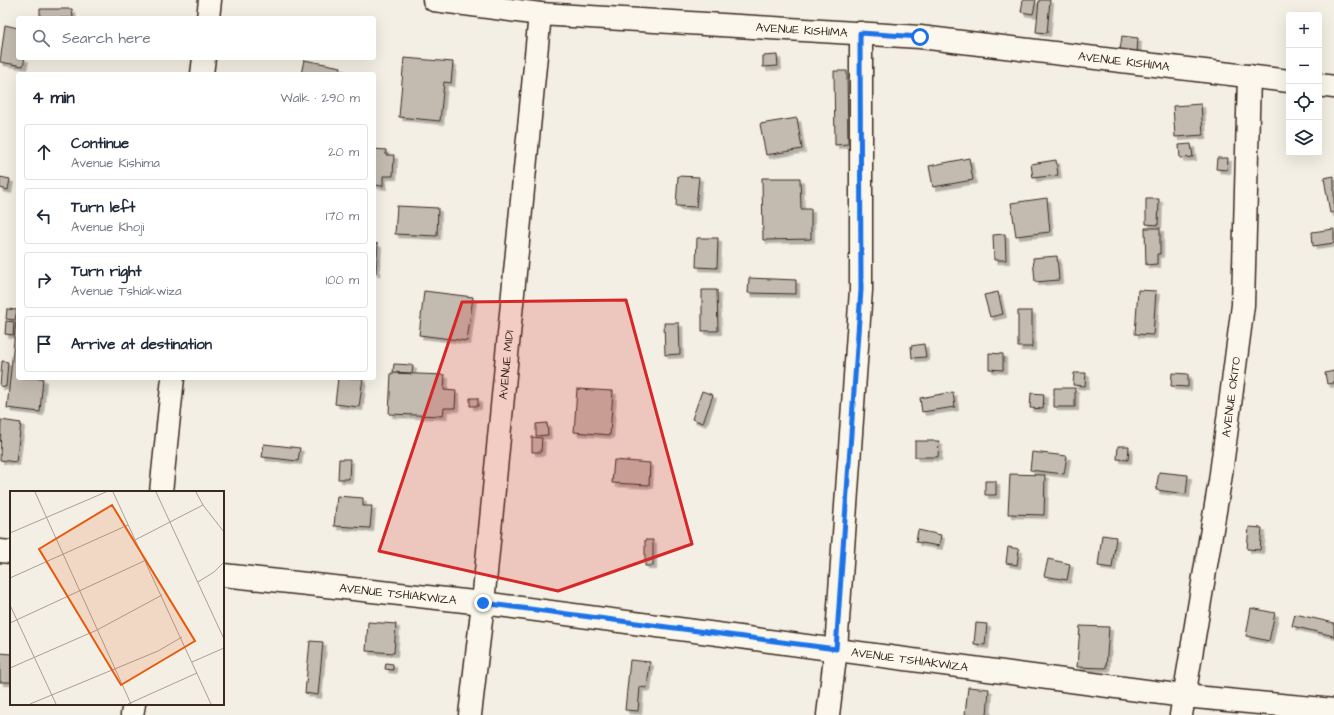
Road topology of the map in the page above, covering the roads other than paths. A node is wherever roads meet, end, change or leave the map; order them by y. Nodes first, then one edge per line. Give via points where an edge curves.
1 (210, 0) edge
2 (434, 0) edge
3 (540, 14) junction
4 (208, 16) edge
5 (860, 33) junction
6 (204, 60) edge
7 (202, 72) edge
8 (1249, 76) junction
9 (1286, 81) edge
10 (1322, 85) edge
11 (1334, 87) edge
12 (173, 380) edge
13 (161, 491) edge
14 (0, 551) edge
15 (10, 552) edge
16 (224, 575) edge
17 (483, 603) junction
18 (836, 649) junction
19 (134, 705) edge
20 (1182, 706) edge
21 (1334, 710) edge
22 (132, 715) edge
23 (470, 715) edge
24 (828, 715) edge

1 - 4 street
2 - 3 street, AVENUE KISHIMA
3 - 5 street, AVENUE KISHIMA
3 - 17 street, AVENUE MIDI
5 - 8 street, AVENUE KISHIMA via 920,37
5 - 18 street via 861,290
6 - 7 street
8 - 9 street, AVENUE KISHIMA
8 - 20 street, AVENUE OKITO via 1243,305 1220,481
10 - 11 street
12 - 13 street
14 - 15 street
16 - 17 street, AVENUE TSHIAKWIZA
17 - 18 street, AVENUE TSHIAKWIZA
17 - 23 street, AVENUE MIDI
18 - 20 street, AVENUE TSHIAKWIZA
18 - 24 street
19 - 22 street
20 - 21 street, AVENUE TSHIAKWIZA

